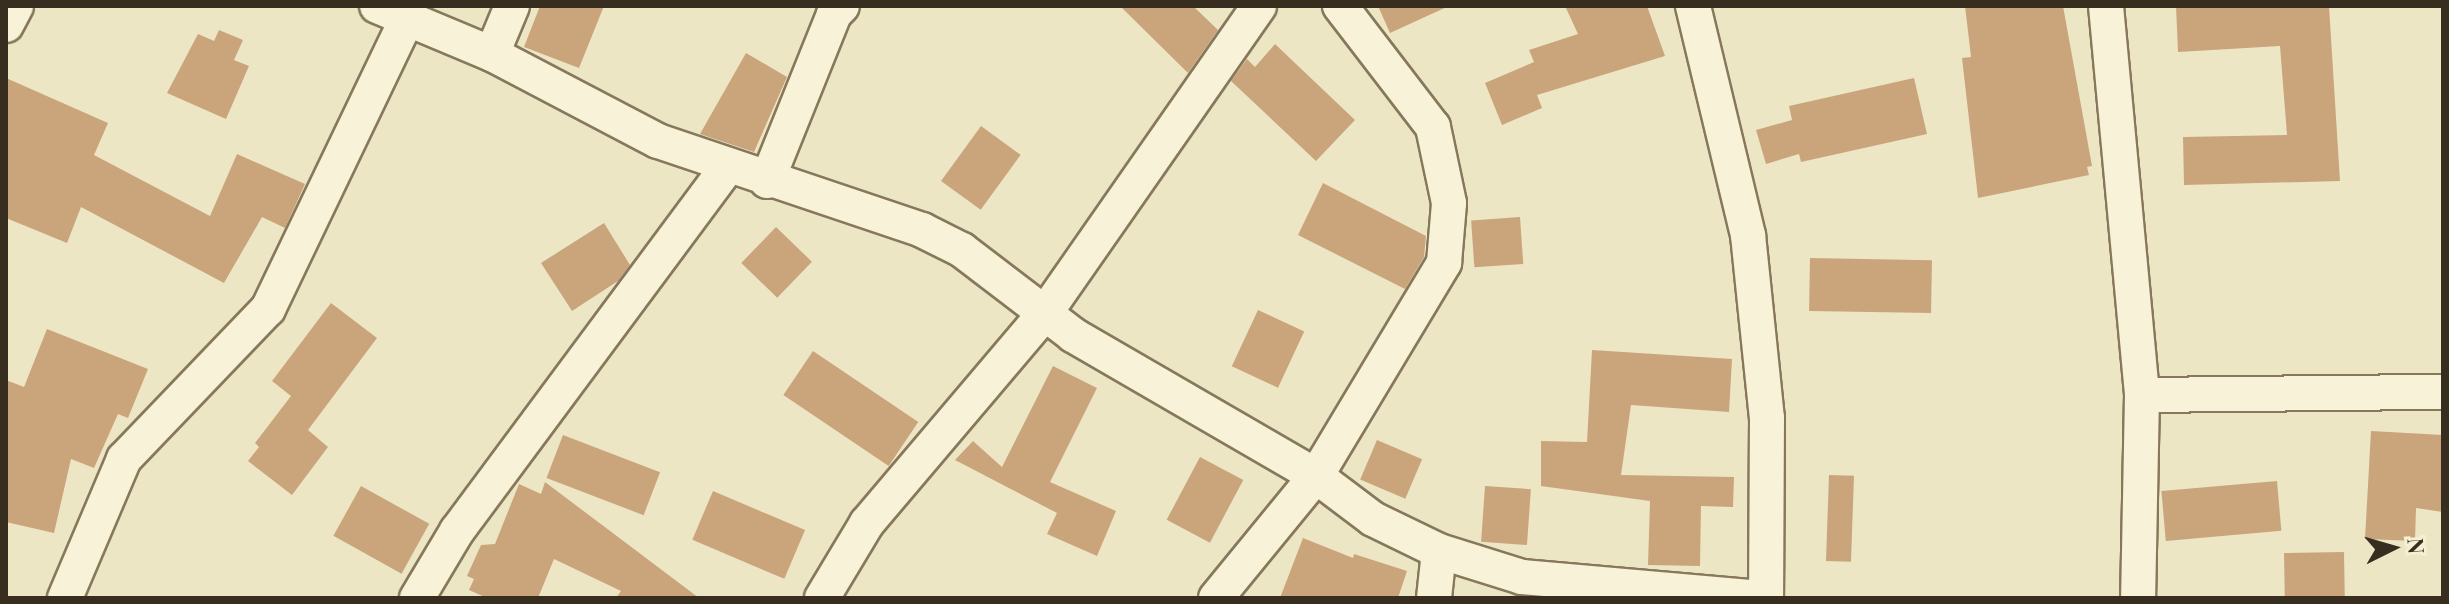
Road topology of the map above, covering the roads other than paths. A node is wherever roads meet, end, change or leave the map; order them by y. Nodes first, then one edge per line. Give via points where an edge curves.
1 (16, 6) edge
2 (512, 6) edge
3 (842, 6) edge
4 (1259, 6) edge
5 (1340, 6) edge
6 (1693, 6) edge
7 (2106, 6) edge
8 (392, 12) edge
9 (6, 25) edge
10 (492, 54) junction
11 (728, 166) junction
12 (767, 181) junction
13 (1045, 313) junction
14 (2443, 392) edge
15 (2142, 395) junction
16 (1316, 476) junction
17 (1439, 551) junction
18 (65, 598) edge
19 (417, 598) edge
20 (822, 598) edge
21 (1216, 598) edge
22 (1434, 598) edge
23 (1764, 598) edge
24 (2138, 598) edge

1 - 9 street
2 - 10 street
3 - 12 street via 834,14
4 - 13 street
5 - 16 street via 1433,127 1449,203 1444,263
6 - 23 street via 1748,235 1767,418
7 - 15 street
8 - 10 street
8 - 18 street via 268,309 124,459
10 - 11 street via 658,141
11 - 12 street
11 - 19 street via 457,531
12 - 13 street via 876,211 922,230 962,250
13 - 16 street via 1073,335
13 - 20 street via 867,523
14 - 15 street
15 - 24 street
16 - 17 street via 1373,519
16 - 21 street
17 - 22 street
17 - 23 street via 1522,577

